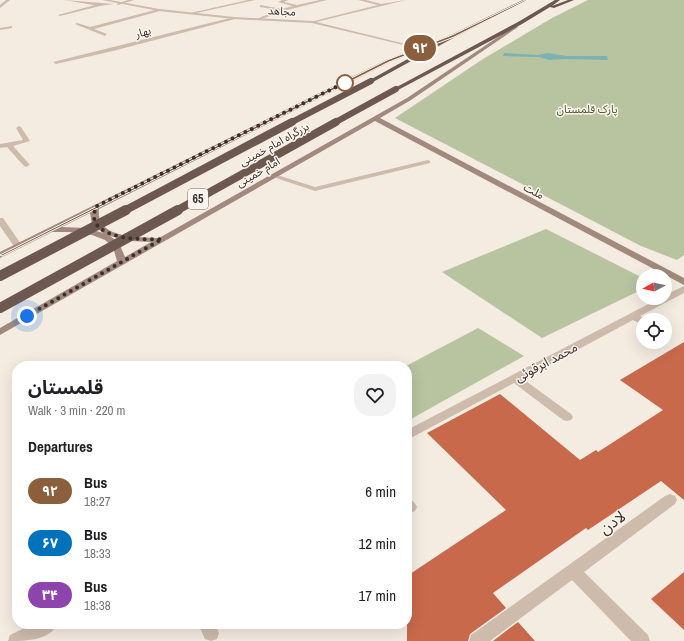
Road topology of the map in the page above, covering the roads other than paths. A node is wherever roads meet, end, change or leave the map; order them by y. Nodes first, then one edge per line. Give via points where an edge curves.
1 (8, 0) edge
2 (66, 0) edge
3 (104, 0) edge
4 (132, 0) edge
5 (253, 0) edge
6 (286, 0) edge
7 (325, 0) edge
8 (360, 0) edge
9 (404, 0) edge
10 (526, 0) edge
11 (558, 0) edge
12 (572, 0) edge
13 (0, 1) edge
14 (118, 4) junction
15 (99, 5) junction
16 (381, 5) junction
17 (261, 6) dead end
18 (298, 6) junction
19 (0, 7) edge
20 (159, 10) junction
21 (282, 10) junction
22 (192, 13) junction
23 (536, 13) junction
24 (60, 15) dead end
25 (106, 18) dead end
26 (234, 18) junction
27 (260, 19) junction
28 (116, 22) junction
29 (312, 22) junction
30 (520, 22) junction
31 (77, 24) dead end
32 (10, 28) dead end
33 (0, 29) edge
34 (89, 29) junction
35 (105, 35) dead end
36 (453, 36) junction
37 (420, 48) junction
38 (56, 62) dead end
39 (375, 118) junction
40 (18, 128) dead end
41 (8, 144) junction
42 (0, 146) edge
43 (428, 162) dead end
44 (26, 165) dead end
45 (274, 176) junction
46 (95, 207) junction
47 (0, 220) edge
48 (50, 230) junction
49 (162, 239) junction
50 (18, 246) junction
51 (0, 255) edge
52 (122, 262) junction
53 (0, 276) edge
54 (684, 282) edge
55 (684, 289) edge
56 (0, 308) edge
57 (633, 316) junction
58 (636, 318) edge
59 (0, 332) edge
60 (515, 378) junction
61 (567, 417) dead end
62 (412, 432) edge
63 (670, 500) dead end
64 (573, 570) junction
65 (39, 629) edge
66 (16, 641) edge
67 (477, 641) edge
68 (642, 641) edge

1 - 13 street
1 - 19 street
2 - 15 street, مجاهد
3 - 14 street, مجاهد
4 - 14 street
5 - 22 street
6 - 18 street via 280,2
7 - 18 street
8 - 16 street
9 - 16 street
10 - 36 highway, 65
11 - 23 highway, بزرگراه امام خمینی
12 - 23 highway, 65
14 - 15 street, مجاهد
14 - 20 street, مجاهد
15 - 24 street
16 - 29 street
17 - 21 street
18 - 21 street
20 - 22 street, مجاهد
20 - 28 street
21 - 27 street
22 - 26 street, مجاهد
23 - 30 highway, بزرگراه امام خمینی / 65
25 - 28 street
26 - 27 street, مجاهد
26 - 38 street, بهار
27 - 29 street, مجاهد
28 - 34 street
29 - 37 street, مجاهد
30 - 39 main road, امام خمینی via 409,99
30 - 56 highway, بزرگراه امام خمینی / 65, bridge
31 - 34 street
32 - 33 street
34 - 35 street
36 - 37 main road
36 - 53 highway, بزرگراه امام خمینی / 65, bridge
37 - 46 main road via 388,61
39 - 45 main road, امام خمینی
39 - 54 main road, ملت
40 - 41 street via 27,140
41 - 42 street
41 - 44 street
43 - 45 street via 315,189
45 - 49 main road, امام خمینی
46 - 48 main road
46 - 49 main road via 94,218 98,226 111,234 143,240
47 - 50 street
48 - 50 main road
48 - 52 main road via 66,229 100,235 113,242 120,251
49 - 52 main road, امام خمینی
50 - 51 main road
52 - 59 main road, امام خمینی
55 - 57 street, محمد ابرقوئی
57 - 58 street
57 - 60 street, محمد ابرقوئی
60 - 61 street
60 - 62 street, محمد ابرقوئی
63 - 64 street, لادن
64 - 67 street, لادن
64 - 68 street
65 - 66 street

